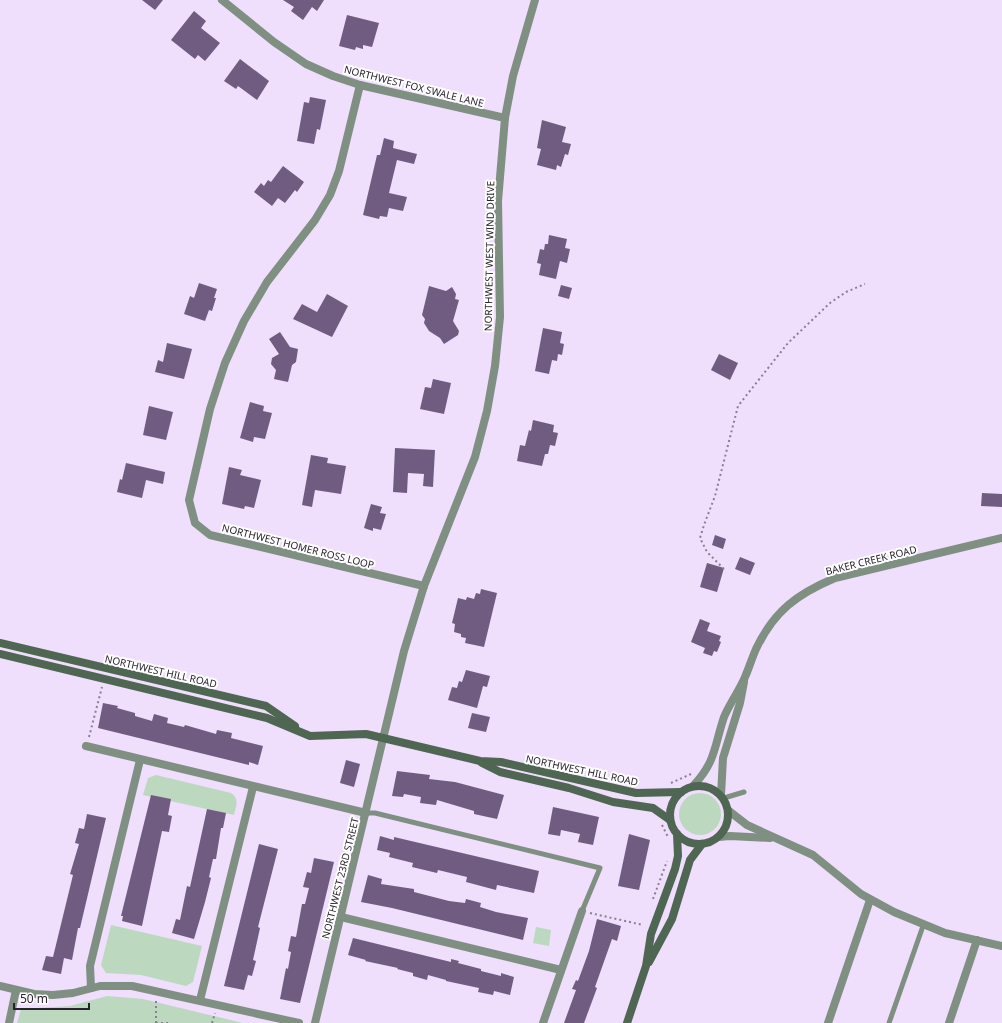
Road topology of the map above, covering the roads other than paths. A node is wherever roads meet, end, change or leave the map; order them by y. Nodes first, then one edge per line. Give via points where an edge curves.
1 (222, 0) edge
2 (535, 0) edge
3 (360, 85) junction
4 (506, 118) junction
5 (1002, 538) edge
6 (424, 586) junction
7 (0, 643) edge
8 (0, 654) edge
9 (745, 678) junction
10 (310, 736) junction
11 (384, 738) junction
12 (86, 746) dead end
13 (140, 760) junction
14 (480, 761) junction
15 (694, 786) junction
16 (252, 787) junction
17 (681, 792) junction
18 (744, 792) dead end
19 (723, 796) junction
20 (729, 811) junction
21 (366, 813) junction
22 (670, 820) junction
23 (677, 834) junction
24 (719, 837) junction
25 (775, 838) junction
26 (702, 844) junction
27 (870, 900) junction
28 (585, 912) joint
29 (341, 917) junction
30 (923, 926) junction
31 (977, 940) junction
32 (1002, 946) edge
33 (646, 966) junction
34 (561, 970) junction
35 (0, 986) edge
36 (91, 988) junction
37 (16, 990) junction
38 (200, 1000) junction
39 (9, 1023) edge
40 (299, 1023) edge
41 (315, 1023) edge
42 (543, 1023) edge
43 (627, 1023) edge
44 (828, 1023) edge
45 (889, 1023) edge
46 (949, 1023) edge

1 - 3 street, NORTHWEST FOX SWALE LANE via 306,64
2 - 4 street, NORTHWEST WEST WIND DRIVE via 513,76
3 - 4 street, NORTHWEST FOX SWALE LANE
3 - 6 street, NORTHWEST HOMER ROSS LOOP via 339,171 330,195 315,220 267,282 244,321 225,363 210,409 189,500 195,523 210,535
4 - 6 street, NORTHWEST WEST WIND DRIVE via 498,201 500,317 493,381 475,457
5 - 9 street, BAKER CREEK ROAD via 835,578 812,588 777,614 765,630
6 - 11 street, NORTHWEST WEST WIND DRIVE via 404,651
7 - 10 main road, NORTHWEST HILL ROAD via 266,706
8 - 10 main road, NORTHWEST HILL ROAD via 267,718
9 - 15 street, BAKER CREEK ROAD via 731,701 709,767
9 - 19 street, BAKER CREEK ROAD via 723,758
10 - 11 main road, NORTHWEST HILL ROAD via 366,734
11 - 14 main road, NORTHWEST HILL ROAD
11 - 21 street, NORTHWEST 23RD STREET
12 - 13 street
13 - 16 street
13 - 36 street via 90,966
14 - 17 main road, NORTHWEST HILL ROAD via 501,762 636,793
14 - 22 main road, NORTHWEST HILL ROAD via 500,772 569,788 613,802 653,808
15 - 17 main road
15 - 19 main road via 709,786
16 - 21 street
16 - 38 street
17 - 22 main road via 672,805
18 - 19 lane
19 - 20 main road
20 - 24 main road via 727,825
20 - 25 street via 747,825
21 - 28 lane via 375,813 600,868
21 - 29 street, NORTHWEST 23RD STREET
22 - 23 main road
23 - 26 main road via 688,842
23 - 33 main road via 678,856 675,869 651,934
24 - 25 street
24 - 26 main road
25 - 27 street via 813,855
26 - 33 main road via 690,860 672,919
27 - 30 street
27 - 44 street
28 - 34 street
29 - 34 street
29 - 41 street, NORTHWEST 23RD STREET
30 - 31 street via 945,934
30 - 45 lane
31 - 32 street
31 - 46 street
33 - 43 main road
34 - 42 street
35 - 37 street
36 - 37 street via 53,995
36 - 38 street via 122,985
37 - 39 street
38 - 40 street

